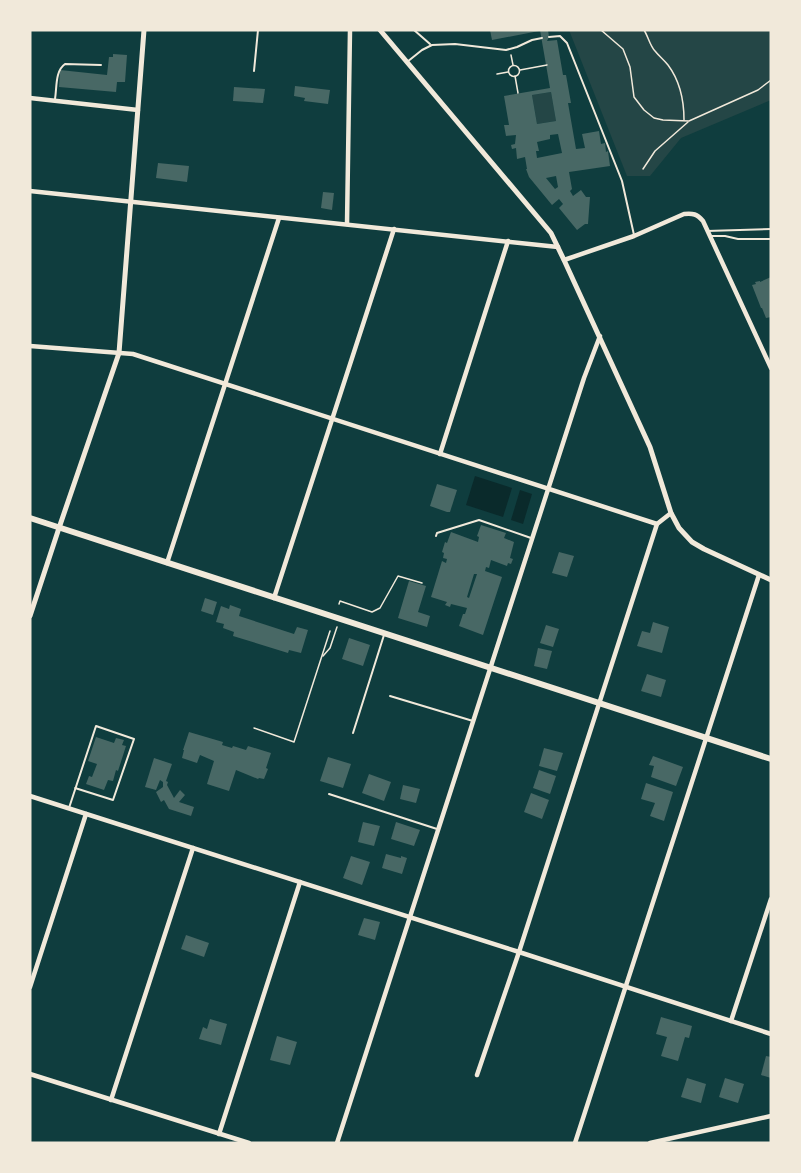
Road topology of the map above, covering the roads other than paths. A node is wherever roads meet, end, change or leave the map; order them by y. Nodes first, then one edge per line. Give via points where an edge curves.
1 (144, 30) edge
2 (258, 30) edge
3 (350, 30) edge
4 (380, 30) edge
5 (414, 30) edge
6 (549, 37) dead end
7 (542, 38) dead end
8 (432, 45) junction
9 (407, 62) junction
10 (101, 65) dead end
11 (254, 71) dead end
12 (30, 98) edge
13 (55, 101) junction
14 (138, 110) junction
15 (30, 191) edge
16 (131, 201) junction
17 (279, 218) junction
18 (347, 224) junction
19 (394, 229) junction
20 (771, 229) edge
21 (708, 233) junction
22 (634, 236) junction
23 (771, 239) edge
24 (508, 241) junction
25 (558, 247) junction
26 (564, 260) junction
27 (600, 336) junction
28 (30, 346) edge
29 (119, 353) junction
30 (771, 368) edge
31 (225, 384) junction
32 (332, 419) junction
33 (440, 454) junction
34 (548, 488) junction
35 (671, 513) junction
36 (30, 518) edge
37 (657, 524) junction
38 (59, 528) junction
39 (436, 536) dead end
40 (532, 538) junction
41 (167, 563) junction
42 (759, 575) junction
43 (771, 580) edge
44 (274, 597) junction
45 (30, 616) edge
46 (384, 633) junction
47 (490, 668) junction
48 (390, 696) dead end
49 (599, 704) junction
50 (473, 721) junction
51 (353, 733) dead end
52 (706, 738) junction
53 (771, 759) edge
54 (75, 788) junction
55 (328, 794) dead end
56 (30, 796) edge
57 (69, 808) junction
58 (86, 814) junction
59 (438, 829) junction
60 (193, 848) junction
61 (300, 882) junction
62 (771, 899) edge
63 (410, 918) junction
64 (519, 952) junction
65 (30, 987) edge
66 (626, 987) junction
67 (731, 1021) junction
68 (771, 1034) edge
69 (30, 1074) edge
70 (477, 1075) dead end
71 (111, 1100) junction
72 (771, 1116) edge
73 (219, 1134) junction
74 (249, 1143) edge
75 (337, 1143) edge
76 (575, 1143) edge
77 (650, 1143) edge

1 - 14 street
2 - 11 lane
3 - 18 street
4 - 9 street
5 - 8 lane
6 - 22 lane via 560,36 567,43 621,177
7 - 8 lane via 510,50
8 - 9 lane
9 - 25 street via 538,217
10 - 13 lane via 62,65
12 - 13 street
13 - 14 street
14 - 16 street
15 - 16 street
16 - 17 street
16 - 29 street
17 - 18 street
17 - 31 street
18 - 19 street
19 - 24 street
19 - 32 street
20 - 21 lane
21 - 22 street via 699,217 691,213
21 - 23 lane via 738,239
21 - 30 street
22 - 26 street
24 - 25 street
24 - 33 street
25 - 26 street
26 - 27 street
27 - 34 street
27 - 35 street via 650,447
28 - 29 street
29 - 31 street
29 - 38 street
31 - 32 street
31 - 41 street
32 - 33 street
32 - 44 street
33 - 34 street
34 - 37 street
34 - 40 street
35 - 37 street
35 - 42 street via 692,542
36 - 38 main road
37 - 49 street
38 - 41 main road
38 - 45 street
39 - 40 lane via 479,520
40 - 47 street
41 - 44 main road
42 - 43 street
42 - 52 street
44 - 46 main road
46 - 47 main road
46 - 51 lane
47 - 49 main road
47 - 50 street
48 - 50 lane
49 - 52 main road
49 - 64 street
50 - 59 street
52 - 53 main road
52 - 66 street
54 - 54 lane via 96,726 134,738 114,800
54 - 57 lane
55 - 59 lane
56 - 57 street
57 - 58 street
58 - 60 street
58 - 65 street
59 - 63 street
60 - 61 street
60 - 71 street
61 - 63 street
61 - 73 street
62 - 67 street
63 - 64 street
63 - 75 street
64 - 66 street
64 - 70 street
66 - 67 street
66 - 76 street
67 - 68 street
69 - 71 street
71 - 73 street
72 - 77 street
73 - 74 street

